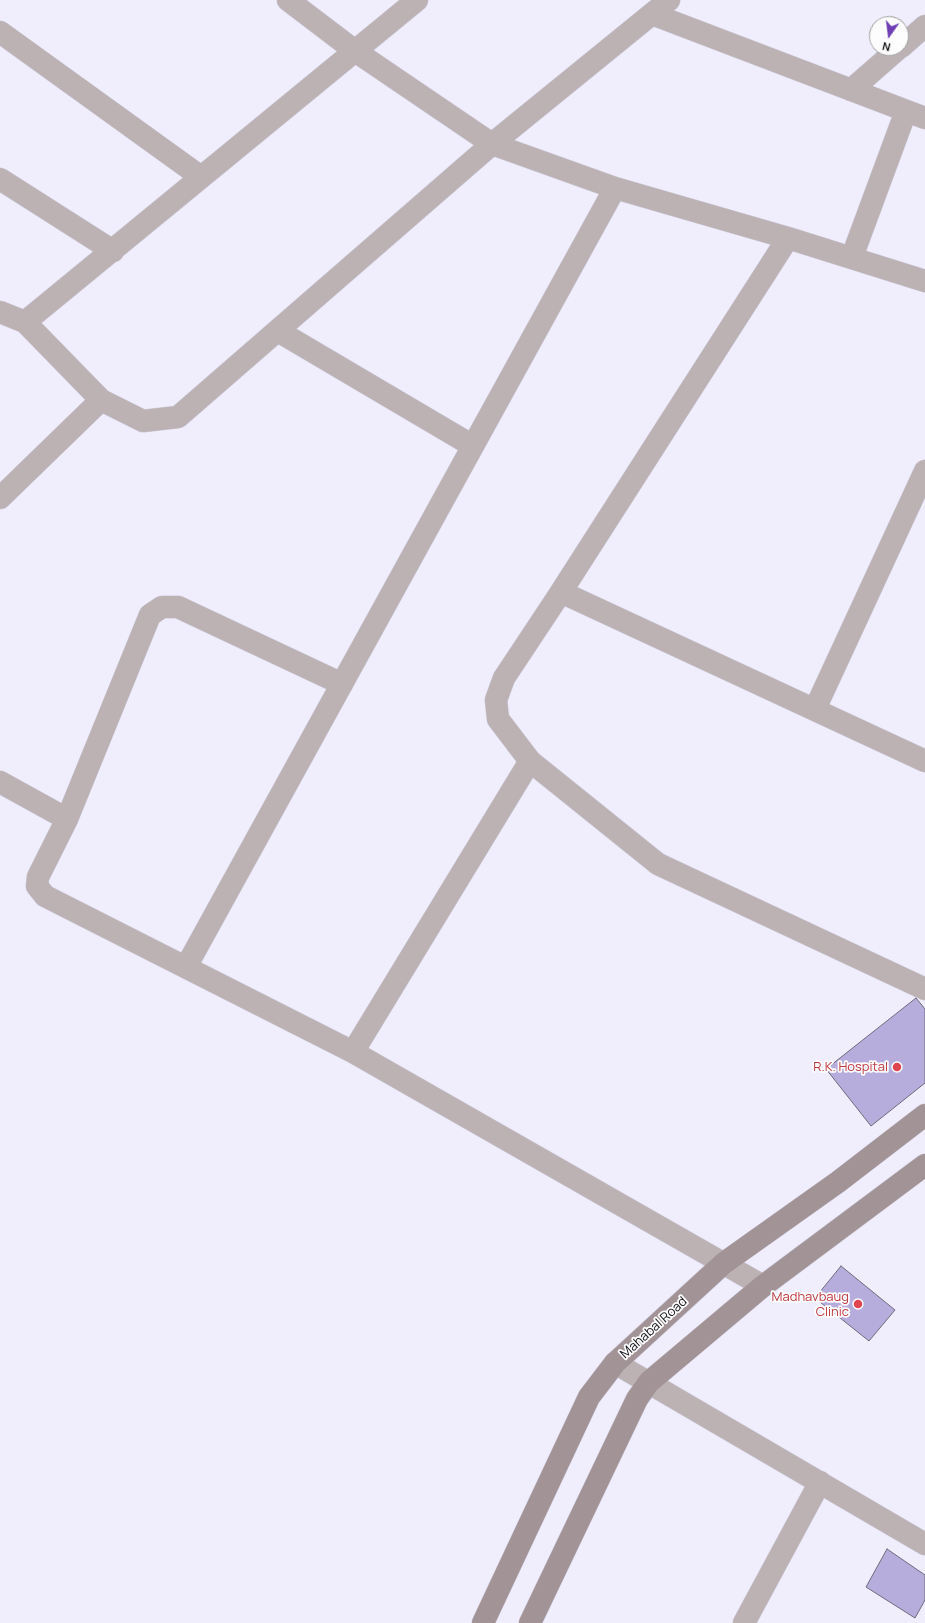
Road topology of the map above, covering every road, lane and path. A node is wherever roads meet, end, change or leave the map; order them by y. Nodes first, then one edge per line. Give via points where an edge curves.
1 (288, 0) edge
2 (417, 0) edge
3 (670, 0) edge
4 (652, 14) junction
5 (925, 26) edge
6 (0, 32) edge
7 (909, 39) edge
8 (355, 51) junction
9 (890, 56) edge
10 (851, 90) junction
11 (915, 114) edge
12 (492, 144) junction
13 (201, 177) junction
14 (0, 179) edge
15 (615, 188) junction
16 (788, 238) junction
17 (113, 251) junction
18 (852, 258) junction
19 (925, 281) edge
20 (0, 312) edge
21 (25, 322) junction
22 (278, 331) junction
23 (101, 400) junction
24 (473, 446) junction
25 (925, 471) edge
26 (0, 498) edge
27 (561, 592) junction
28 (342, 684) junction
29 (815, 709) junction
30 (530, 761) junction
31 (925, 761) edge
32 (0, 782) edge
33 (67, 819) junction
34 (186, 968) junction
35 (925, 989) edge
36 (352, 1052) junction
37 (925, 1115) edge
38 (925, 1165) edge
39 (724, 1264) junction
40 (763, 1286) junction
41 (615, 1363) junction
42 (649, 1382) junction
43 (820, 1482) junction
44 (925, 1544) edge
45 (483, 1623) edge
46 (530, 1623) edge
47 (744, 1623) edge

1 - 8 street
2 - 8 street
3 - 4 street
4 - 10 street
4 - 12 street
5 - 7 street
6 - 13 street
8 - 12 street
8 - 13 street
9 - 10 street
10 - 11 street
11 - 18 street
12 - 15 street
12 - 22 street
13 - 17 street
14 - 17 street
15 - 16 street
15 - 24 street
16 - 18 street
16 - 27 street
17 - 21 street
18 - 19 street
20 - 21 street
21 - 23 street
22 - 23 street via 178,417 143,421
22 - 24 street
23 - 26 street
24 - 28 street
25 - 29 street
27 - 29 street
27 - 30 street via 504,678 496,700 498,719
28 - 33 street via 178,607 162,607 150,615
28 - 34 street
29 - 31 street
30 - 35 street via 658,864
30 - 36 street
32 - 33 street
33 - 34 street via 38,877 37,886 45,896
34 - 36 street
36 - 39 street
37 - 39 main road, Mahabal Road via 838,1182
38 - 40 main road
39 - 40 street
39 - 41 main road, Mahabal Road
40 - 42 main road
41 - 42 street
41 - 45 main road, Mahabal Road via 589,1397
42 - 43 street
42 - 46 main road via 636,1399
43 - 44 street
43 - 47 street

